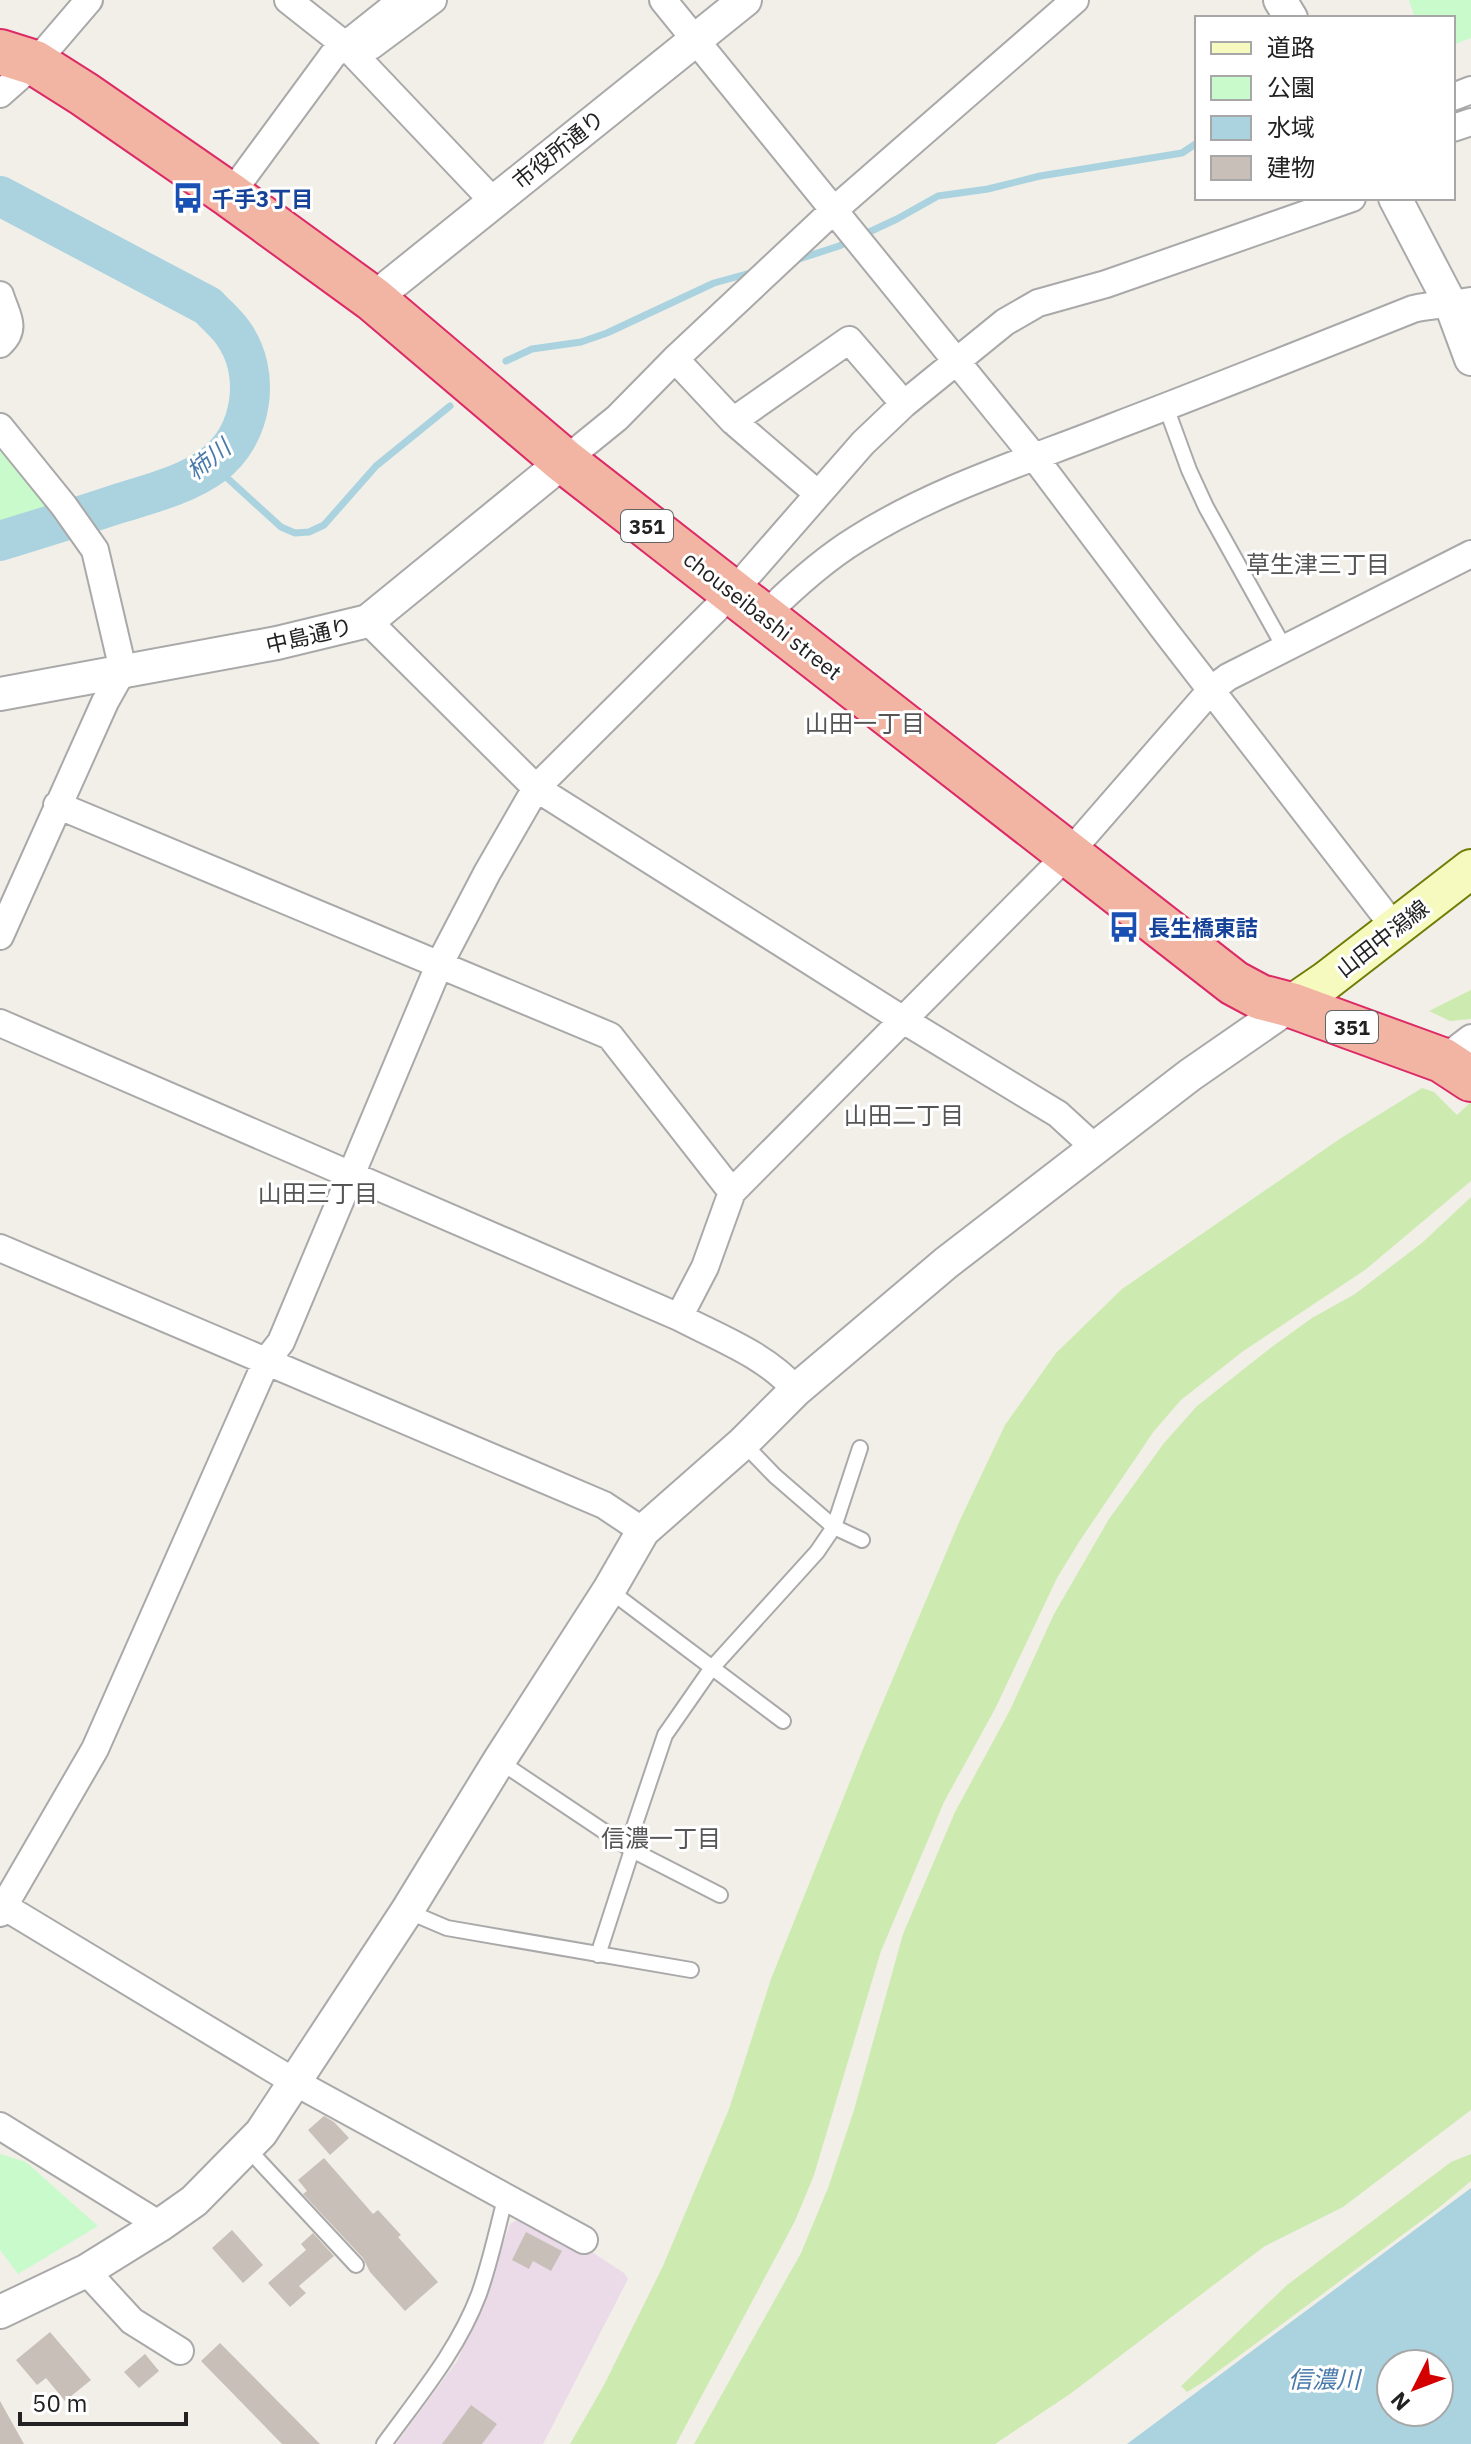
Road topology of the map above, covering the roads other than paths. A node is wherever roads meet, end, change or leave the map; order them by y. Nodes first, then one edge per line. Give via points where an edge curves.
1 (89, 0) edge
2 (288, 0) edge
3 (402, 0) edge
4 (433, 0) edge
5 (663, 0) edge
6 (745, 0) edge
7 (1075, 0) edge
8 (695, 39) junction
9 (350, 51) junction
10 (18, 57) edge
11 (0, 94) edge
12 (230, 195) junction
13 (1346, 200) edge
14 (1396, 200) edge
15 (493, 201) junction
16 (834, 210) junction
17 (0, 295) edge
18 (373, 299) junction
19 (1461, 303) edge
20 (0, 344) edge
21 (675, 359) junction
22 (957, 359) junction
23 (1471, 359) edge
24 (904, 404) junction
25 (1166, 407) junction
26 (733, 421) junction
27 (0, 427) edge
28 (1035, 458) junction
29 (564, 461) junction
30 (818, 494) junction
31 (1471, 554) edge
32 (748, 604) junction
33 (368, 621) junction
34 (1285, 649) junction
35 (123, 670) junction
36 (1211, 690) junction
37 (0, 694) edge
38 (536, 788) junction
39 (57, 805) junction
40 (1070, 852) junction
41 (1471, 869) edge
42 (1395, 928) junction
43 (0, 936) edge
44 (440, 963) junction
45 (1291, 1005) junction
46 (905, 1021) junction
47 (0, 1023) edge
48 (1461, 1059) edge
49 (1094, 1147) junction
50 (353, 1174) junction
51 (732, 1192) junction
52 (0, 1248) edge
53 (679, 1317) junction
54 (267, 1360) junction
55 (796, 1390) junction
56 (743, 1443) junction
57 (860, 1448) dead end
58 (834, 1527) junction
59 (643, 1531) junction
60 (862, 1540) dead end
61 (609, 1590) junction
62 (711, 1669) junction
63 (783, 1721) dead end
64 (499, 1761) junction
65 (632, 1850) junction
66 (720, 1895) dead end
67 (1, 1908) edge
68 (407, 1911) junction
69 (598, 1955) junction
70 (691, 1970) dead end
71 (293, 2081) junction
72 (0, 2126) edge
73 (248, 2149) junction
74 (505, 2199) junction
75 (160, 2225) junction
76 (584, 2240) dead end
77 (356, 2265) dead end
78 (86, 2271) junction
79 (4, 2303) edge
80 (180, 2351) dead end
81 (384, 2444) edge

1 - 10 street
2 - 9 street
3 - 9 street
4 - 9 street
5 - 8 street
6 - 8 street, 市役所通り
7 - 16 street
8 - 15 street, 市役所通り
8 - 16 street
9 - 12 street via 333,55
9 - 15 street
10 - 11 street
10 - 12 highway, chouseibashi street / 351
12 - 18 highway, chouseibashi street / 351
13 - 22 street via 1038,303
14 - 19 street
15 - 18 street, 市役所通り
16 - 21 street
16 - 22 street
17 - 20 street via 11,326
18 - 29 highway, chouseibashi street / 351
19 - 23 street
19 - 25 street via 1413,309
21 - 26 street
21 - 29 street via 617,418
22 - 24 street
22 - 28 street
24 - 26 street via 849,340
24 - 30 street
25 - 28 street
25 - 34 lane via 1206,507
26 - 30 street
27 - 35 street via 95,550
28 - 32 street via 918,507 857,539 789,592
28 - 36 street
29 - 32 highway, chouseibashi street / 351
29 - 33 street, 中島通り
30 - 32 street
31 - 34 street
32 - 38 street
32 - 40 highway, chouseibashi street / 351
33 - 35 street, 中島通り
33 - 38 street
34 - 36 street
35 - 37 street, 中島通り
35 - 39 street
36 - 40 street
36 - 42 street
38 - 44 street
38 - 46 street
39 - 43 street
39 - 44 street
40 - 45 highway, chouseibashi street / 351 via 1234,983
40 - 46 street
41 - 42 main road, 山田中潟線
42 - 45 main road, 山田中潟線
44 - 50 street
44 - 51 street via 610,1036
45 - 48 highway, chouseibashi street / 351
45 - 49 street
46 - 49 street via 1058,1114
46 - 51 street
47 - 50 street
49 - 55 street
50 - 53 street
50 - 54 street via 281,1342
51 - 53 street via 705,1267
52 - 54 street
53 - 55 street via 763,1361
54 - 59 street via 604,1505
54 - 67 street via 95,1749
55 - 56 street
56 - 58 lane
56 - 59 street
57 - 58 lane
58 - 60 lane
58 - 62 lane
59 - 61 street
61 - 62 lane
61 - 64 street
62 - 63 lane
62 - 65 lane via 665,1735 632,1833
64 - 65 lane
64 - 68 street
65 - 66 lane
65 - 69 lane
67 - 71 street
68 - 69 lane via 447,1928
68 - 71 street
69 - 70 lane
71 - 73 street
71 - 74 street
72 - 75 street
73 - 75 street via 194,2201
73 - 77 lane
74 - 76 street
74 - 81 lane via 480,2293 465,2327
75 - 78 street
78 - 79 street
78 - 80 street via 132,2321

